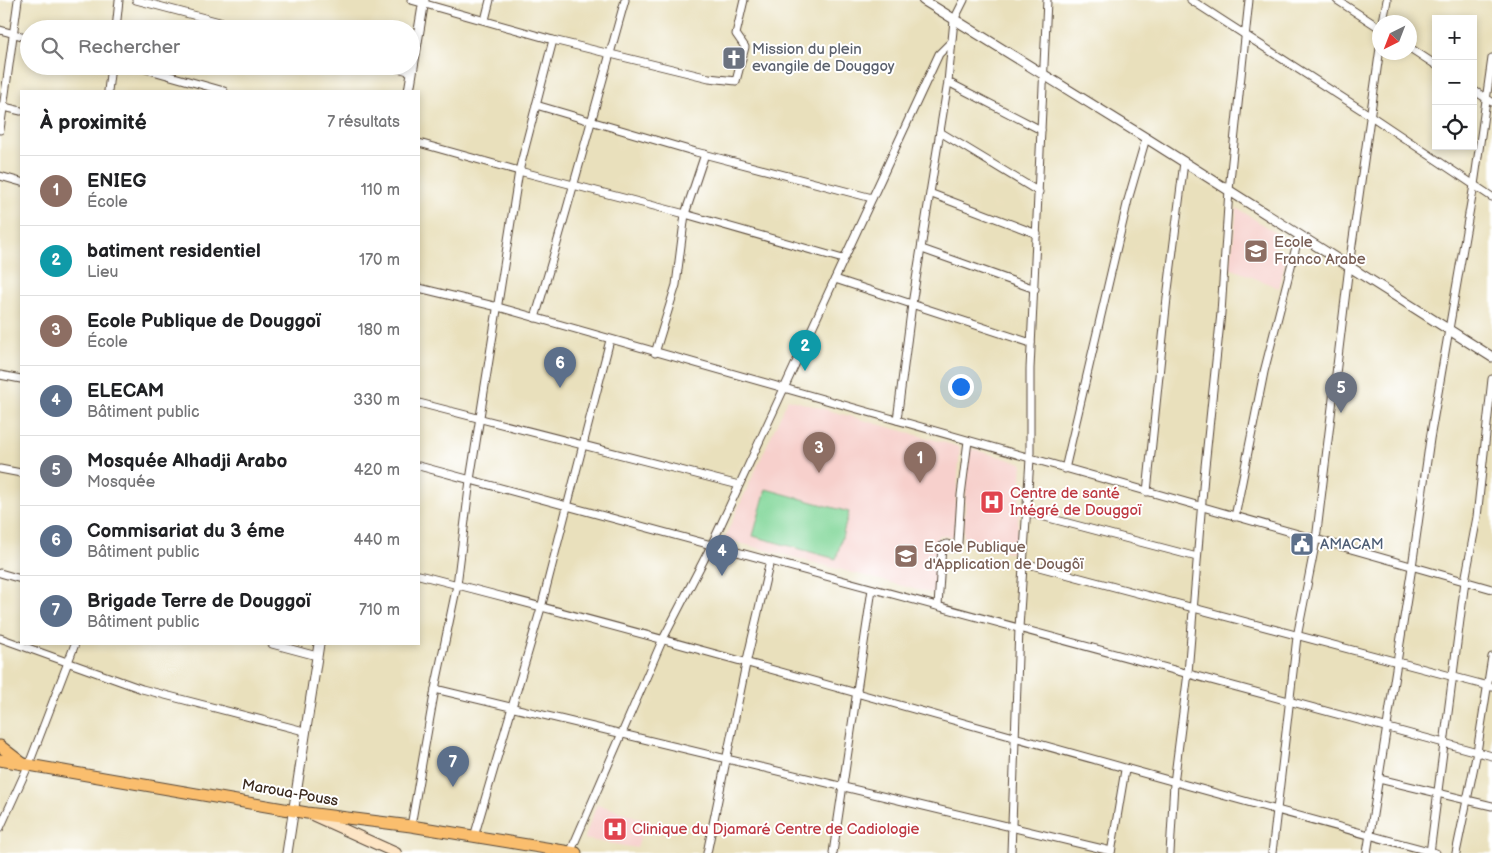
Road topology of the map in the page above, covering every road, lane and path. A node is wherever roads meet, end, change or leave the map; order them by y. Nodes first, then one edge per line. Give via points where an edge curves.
1 (18, 0) edge
2 (119, 0) edge
3 (136, 0) edge
4 (411, 0) edge
5 (490, 0) edge
6 (625, 0) edge
7 (744, 0) edge
8 (922, 0) edge
9 (964, 0) edge
10 (1047, 0) edge
11 (1190, 0) edge
12 (1249, 0) edge
13 (1337, 0) edge
14 (1387, 0) edge
15 (424, 2) edge
16 (960, 4) edge
17 (1384, 15) edge
18 (117, 20) edge
19 (212, 20) edge
20 (485, 20) junction
21 (954, 20) junction
22 (1372, 23) edge
23 (420, 25) edge
24 (0, 30) edge
25 (14, 34) junction
26 (1247, 35) junction
27 (20, 36) edge
28 (553, 40) junction
29 (951, 42) junction
30 (1417, 53) edge
31 (610, 54) junction
32 (1492, 58) edge
33 (1379, 60) edge
34 (1432, 62) edge
35 (110, 75) edge
36 (163, 75) edge
37 (412, 75) edge
38 (1042, 75) junction
39 (948, 82) junction
40 (208, 89) edge
41 (108, 90) edge
42 (409, 90) edge
43 (1477, 93) edge
44 (1489, 101) edge
45 (536, 105) junction
46 (2, 106) edge
47 (20, 111) edge
48 (1372, 116) junction
49 (590, 121) junction
50 (0, 130) edge
51 (1041, 130) junction
52 (940, 132) junction
53 (1146, 138) junction
54 (420, 143) edge
55 (705, 154) junction
56 (1184, 162) junction
57 (519, 172) junction
58 (0, 176) edge
59 (20, 182) edge
60 (1474, 185) junction
61 (575, 186) junction
62 (1229, 190) junction
63 (1039, 192) junction
64 (932, 194) junction
65 (1492, 197) edge
66 (872, 198) junction
67 (685, 214) junction
68 (1037, 234) junction
69 (1299, 235) junction
70 (922, 249) junction
71 (844, 259) junction
72 (1349, 266) junction
73 (835, 279) junction
74 (420, 288) edge
75 (1035, 289) junction
76 (912, 304) junction
77 (498, 307) junction
78 (535, 318) junction
79 (1449, 330) junction
80 (610, 340) junction
81 (1031, 343) junction
82 (655, 353) junction
83 (1492, 357) edge
84 (0, 375) edge
85 (20, 379) edge
86 (1492, 379) edge
87 (784, 388) junction
88 (420, 404) edge
89 (480, 419) junction
90 (897, 420) junction
91 (968, 441) junction
92 (583, 445) junction
93 (1030, 459) junction
94 (420, 466) edge
95 (0, 469) edge
96 (1065, 469) junction
97 (20, 473) edge
98 (470, 480) junction
99 (739, 485) junction
100 (1147, 492) junction
101 (567, 504) junction
102 (1202, 508) junction
103 (1026, 512) junction
104 (1235, 517) junction
105 (1316, 540) junction
106 (711, 546) junction
107 (1196, 557) junction
108 (770, 562) junction
109 (1024, 563) junction
110 (1412, 567) junction
111 (0, 573) edge
112 (420, 575) edge
113 (20, 579) edge
114 (1465, 581) junction
115 (457, 585) junction
116 (872, 589) junction
117 (1492, 589) edge
118 (938, 606) junction
119 (541, 608) junction
120 (1192, 608) junction
121 (1019, 628) junction
122 (1297, 637) junction
123 (0, 638) edge
124 (662, 641) junction
125 (75, 645) edge
126 (276, 645) edge
127 (319, 645) edge
128 (317, 656) junction
129 (1492, 658) edge
130 (68, 662) junction
131 (1398, 663) junction
132 (746, 664) junction
133 (1188, 673) junction
134 (1454, 677) junction
135 (1489, 686) edge
136 (435, 689) junction
137 (855, 694) junction
138 (1290, 702) junction
139 (514, 706) junction
140 (1387, 727) junction
141 (304, 731) junction
142 (621, 734) junction
143 (1014, 738) junction
144 (1443, 742) junction
145 (0, 746) edge
146 (1477, 752) junction
147 (1492, 756) edge
148 (727, 759) junction
149 (0, 760) edge
150 (26, 764) junction
151 (1125, 770) junction
152 (1379, 779) junction
153 (1174, 783) junction
154 (844, 787) junction
155 (1438, 792) junction
156 (1466, 799) junction
157 (1492, 806) edge
158 (294, 809) junction
159 (1276, 811) junction
160 (307, 813) junction
161 (411, 826) junction
162 (0, 828) edge
163 (1011, 829) junction
164 (1369, 835) junction
165 (474, 837) junction
166 (1111, 852) edge
167 (1432, 852) edge
168 (287, 853) edge
169 (396, 853) edge
170 (572, 853) edge
171 (707, 853) edge
172 (833, 853) edge
173 (1011, 853) edge
174 (1170, 853) edge
175 (1272, 853) edge
176 (1367, 853) edge
177 (1456, 853) edge

1 - 25 street
2 - 18 street
3 - 19 street
4 - 15 street
5 - 20 street
6 - 31 street
7 - 31 street via 736,34 745,47 736,81 709,78
8 - 21 street
9 - 16 street
10 - 38 street
11 - 26 street
12 - 26 street
13 - 22 street
14 - 17 street
15 - 20 street
15 - 23 street
16 - 21 street
20 - 28 street
21 - 29 street
21 - 38 street
24 - 25 street
25 - 27 street
25 - 46 street
26 - 48 street
26 - 62 street
28 - 31 street
28 - 45 street
29 - 39 street
29 - 66 street via 939,54
30 - 34 street
31 - 49 street
32 - 44 street
33 - 48 street
35 - 41 street
36 - 40 street
37 - 42 street
38 - 51 street
38 - 53 street
39 - 51 street
39 - 52 street
43 - 44 street
44 - 60 street
45 - 49 street
45 - 57 street
46 - 47 street
46 - 50 street
48 - 60 street
48 - 72 street
49 - 55 street
49 - 61 street
51 - 63 street
52 - 63 street
52 - 64 street
53 - 56 street
53 - 96 street via 1128,200
54 - 57 street
55 - 66 street
55 - 67 street
56 - 62 street
56 - 100 street
57 - 61 street
57 - 77 street
58 - 59 street
60 - 65 street
60 - 79 street
61 - 67 street
61 - 78 street
62 - 69 street
62 - 102 street
63 - 68 street
64 - 68 street
64 - 70 street
66 - 71 street
67 - 71 street
67 - 82 street via 676,286
68 - 75 street
69 - 72 street
69 - 104 street via 1264,372
70 - 75 street
70 - 76 street
71 - 73 street
72 - 79 street
72 - 105 street
73 - 76 street
73 - 87 street
74 - 77 street
75 - 81 street
76 - 81 street
76 - 90 street
77 - 78 street
77 - 89 street
78 - 80 street
79 - 83 street
79 - 110 street
80 - 82 street
80 - 92 street
81 - 93 street
82 - 87 street
84 - 85 street
86 - 114 street via 1477,517
87 - 90 street
87 - 99 street
88 - 89 street
89 - 92 street
89 - 98 street
90 - 91 street
91 - 93 street
91 - 118 street via 958,544 955,548 947,544 942,546
92 - 99 street
92 - 101 street
93 - 96 street
93 - 103 street
94 - 98 street
95 - 97 street
96 - 100 street
98 - 101 street
98 - 115 street
99 - 106 street
100 - 102 street
101 - 106 street
101 - 119 street
102 - 104 street
102 - 107 street
103 - 107 street
103 - 109 street
104 - 105 street
105 - 110 street
105 - 122 street
106 - 108 street
106 - 124 street
107 - 120 street
108 - 116 street
108 - 132 street
109 - 120 street
109 - 121 street
110 - 114 street
110 - 131 street
111 - 113 street
112 - 115 street
114 - 117 street
114 - 134 street
115 - 119 street
115 - 136 street
116 - 118 street
116 - 137 street
118 - 121 street
119 - 124 street
119 - 139 street
120 - 122 street
120 - 133 street
121 - 133 street
121 - 143 street
122 - 131 street
122 - 138 street
123 - 130 street
124 - 132 street
124 - 142 street
125 - 130 street
126 - 128 street
127 - 128 street
128 - 141 street
129 - 135 street
130 - 141 street via 142,689
130 - 150 street
131 - 134 street
131 - 140 street
132 - 137 street
132 - 148 street
133 - 138 street
133 - 153 street
134 - 135 street
134 - 144 street
135 - 146 street
136 - 139 street
136 - 161 street
137 - 143 street
137 - 154 street
138 - 140 street
138 - 159 street
139 - 142 street
139 - 165 street
140 - 144 street
140 - 152 street
141 - 158 street
142 - 148 street
142 - 170 street
143 - 151 street
143 - 163 street
144 - 146 street
144 - 155 street
145 - 150 main road
146 - 147 street
146 - 156 street
148 - 154 street
148 - 171 street
149 - 150 main road, Maroua-Pouss
150 - 158 main road, Maroua-Pouss
150 - 162 street
151 - 153 street
151 - 166 street
152 - 155 street
152 - 164 street
153 - 159 street
153 - 174 street
154 - 163 street
154 - 172 street
155 - 156 street
155 - 167 street
156 - 157 street
156 - 177 street
158 - 160 main road, Maroua-Pouss
158 - 168 street
159 - 164 street
159 - 175 street
160 - 161 main road, Maroua-Pouss
160 - 169 main road
161 - 165 main road, Maroua-Pouss
163 - 166 street
163 - 173 street
164 - 167 street
164 - 176 street
165 - 170 main road, Maroua-Pouss

